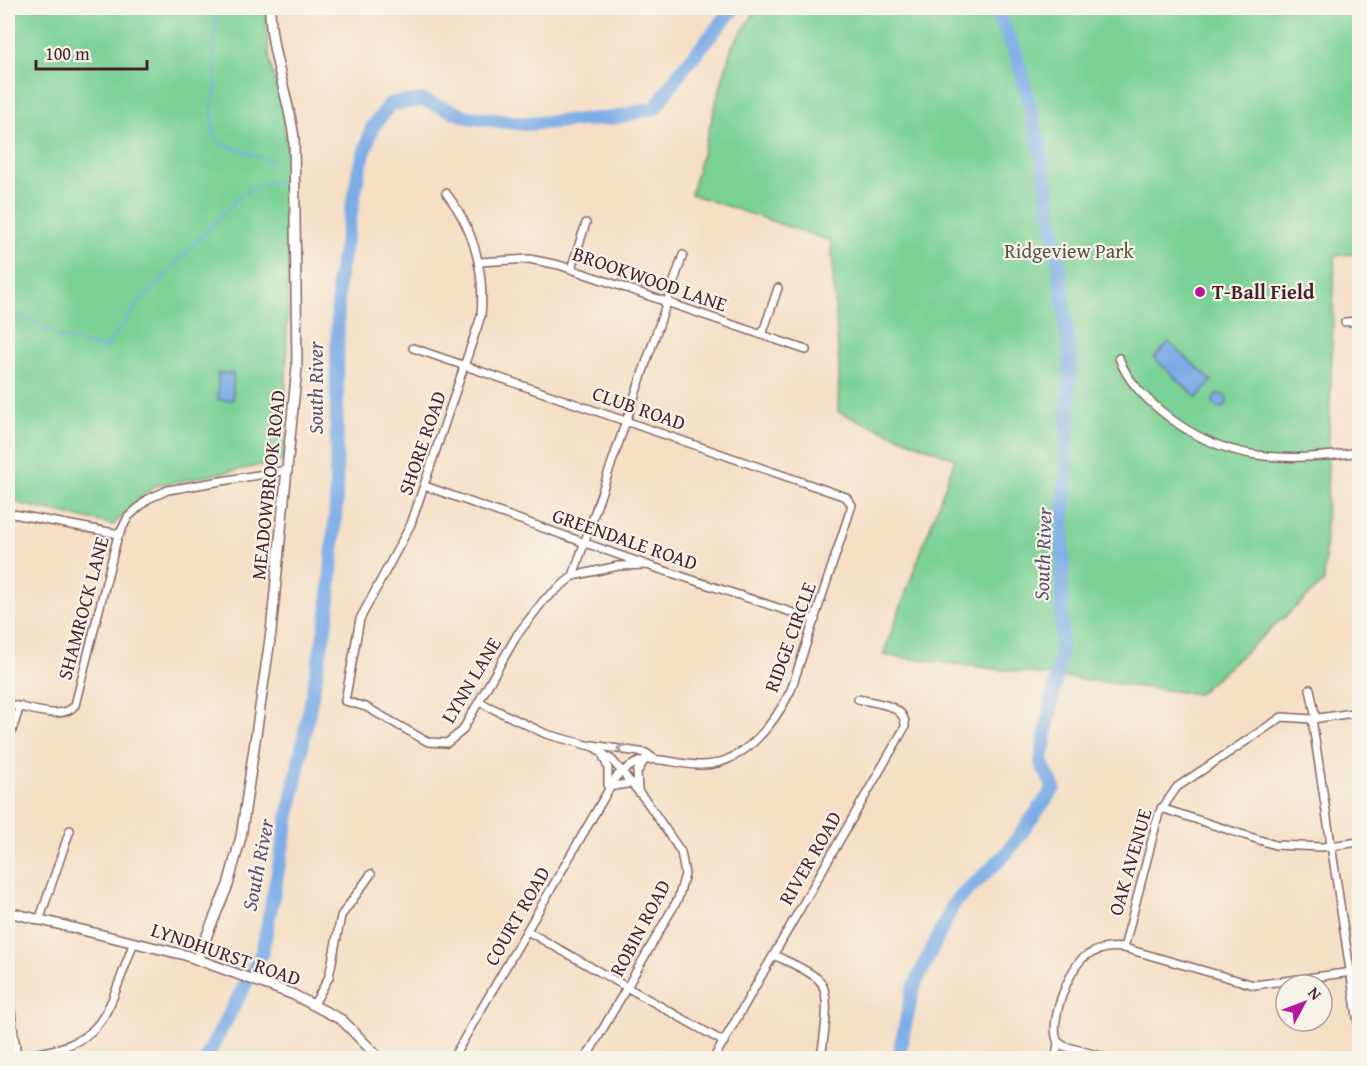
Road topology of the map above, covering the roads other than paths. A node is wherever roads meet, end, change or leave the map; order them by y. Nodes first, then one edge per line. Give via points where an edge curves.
1 (270, 8) edge
2 (446, 193) dead end
3 (586, 223) dead end
4 (683, 255) dead end
5 (479, 262) junction
6 (571, 269) junction
7 (778, 288) dead end
8 (667, 302) junction
9 (1359, 321) edge
10 (1345, 322) dead end
11 (762, 335) junction
12 (413, 348) dead end
13 (806, 350) dead end
14 (1119, 358) dead end
15 (466, 366) junction
16 (626, 421) junction
17 (1359, 452) edge
18 (288, 470) junction
19 (425, 486) junction
20 (852, 503) joint
21 (8, 513) edge
22 (118, 534) junction
23 (585, 543) junction
24 (647, 565) junction
25 (573, 576) junction
26 (815, 620) junction
27 (1310, 688) dead end
28 (858, 699) dead end
29 (345, 701) joint
30 (479, 702) junction
31 (8, 704) edge
32 (20, 706) junction
33 (1359, 712) edge
34 (1314, 719) junction
35 (8, 742) edge
36 (587, 745) junction
37 (600, 751) junction
38 (650, 758) junction
39 (622, 771) junction
40 (632, 783) junction
41 (608, 789) junction
42 (639, 791) junction
43 (1161, 808) junction
44 (70, 830) dead end
45 (1359, 842) edge
46 (1332, 846) junction
47 (371, 874) dead end
48 (8, 912) edge
49 (39, 921) junction
50 (527, 931) junction
51 (134, 942) junction
52 (1124, 948) junction
53 (774, 955) junction
54 (197, 959) junction
55 (1359, 971) edge
56 (1350, 973) junction
57 (627, 987) junction
58 (8, 989) edge
59 (314, 1004) junction
60 (1359, 1036) edge
61 (724, 1042) junction
62 (1058, 1042) junction
63 (17, 1056) junction
64 (8, 1057) edge
65 (379, 1059) edge
66 (453, 1059) edge
67 (586, 1059) edge
68 (714, 1059) edge
69 (821, 1059) edge
70 (1056, 1059) edge
71 (1108, 1059) edge

1 - 18 street, MEADOWBROOK ROAD via 294,138 297,367
2 - 5 street, SHORE ROAD via 469,230
3 - 6 street
4 - 8 street
5 - 6 street, BROOKWOOD LANE via 529,258
5 - 15 street, SHORE ROAD via 481,316
6 - 8 street, BROOKWOOD LANE
7 - 11 street
8 - 11 street, BROOKWOOD LANE
8 - 16 street
9 - 10 street
11 - 13 street, BROOKWOOD LANE
12 - 15 street, CLUB ROAD
14 - 17 street via 1150,402 1216,445 1260,457 1280,458
15 - 16 street, CLUB ROAD
15 - 19 street, SHORE ROAD
16 - 20 street, CLUB ROAD via 846,497
16 - 23 street
18 - 22 street, SHAMROCK LANE via 158,493 135,509
18 - 54 street, MEADOWBROOK ROAD via 247,810 228,885
19 - 23 street, GREENDALE ROAD
19 - 29 street, SHORE ROAD via 401,545 360,620
20 - 26 street, RIDGE CIRCLE
21 - 22 street
22 - 32 street, SHAMROCK LANE via 72,709 64,713
23 - 24 street, GREENDALE ROAD
23 - 25 street
24 - 25 street, LYNN LANE via 618,566
24 - 26 street, GREENDALE ROAD
25 - 30 street, LYNN LANE via 531,616
26 - 38 street, RIDGE CIRCLE via 784,704 752,743 726,760 707,765
27 - 34 street
28 - 53 street, RIVER ROAD via 894,708 902,715 905,727
29 - 30 street, LYNN LANE via 366,708 428,742 440,744 459,735
30 - 36 street, RIDGE CIRCLE via 546,734
31 - 32 street
32 - 35 street
33 - 34 street, OAK AVENUE
34 - 43 street, OAK AVENUE via 1282,717 1187,779
34 - 46 street
36 - 37 street, RIDGE CIRCLE
38 -> 36 street, RIDGE CIRCLE via 646,753
37 - 39 street, RIDGE CIRCLE
37 - 41 street via 608,768
38 - 39 street
38 - 42 street via 637,772
39 - 40 street, ROBIN ROAD
39 - 41 street, COURT ROAD
40 - 41 street
40 - 42 street, ROBIN ROAD
41 - 50 street, COURT ROAD
42 - 57 street, ROBIN ROAD via 679,848 685,874 678,899
43 - 46 street via 1275,845
43 - 52 street, OAK AVENUE
44 - 49 street
45 - 46 street
46 - 56 street
47 - 59 street via 341,916 329,977
48 - 49 street, LYNDHURST ROAD
49 - 51 street, LYNDHURST ROAD
50 - 57 street
50 - 66 street, COURT ROAD
51 - 54 street, LYNDHURST ROAD
51 - 63 street via 109,1008 92,1031 59,1050
52 - 56 street via 1246,984
52 - 62 street via 1093,952 1074,969 1057,1014 1054,1032
53 - 61 street, RIVER ROAD
53 - 69 street via 823,986 826,1003
54 - 59 street, LYNDHURST ROAD
55 - 56 street
56 - 60 street
57 - 61 street
57 - 67 street, ROBIN ROAD
58 - 63 street
59 - 65 street, LYNDHURST ROAD via 342,1020
61 - 68 street, RIVER ROAD
62 - 70 street
62 - 71 street
63 - 64 street

